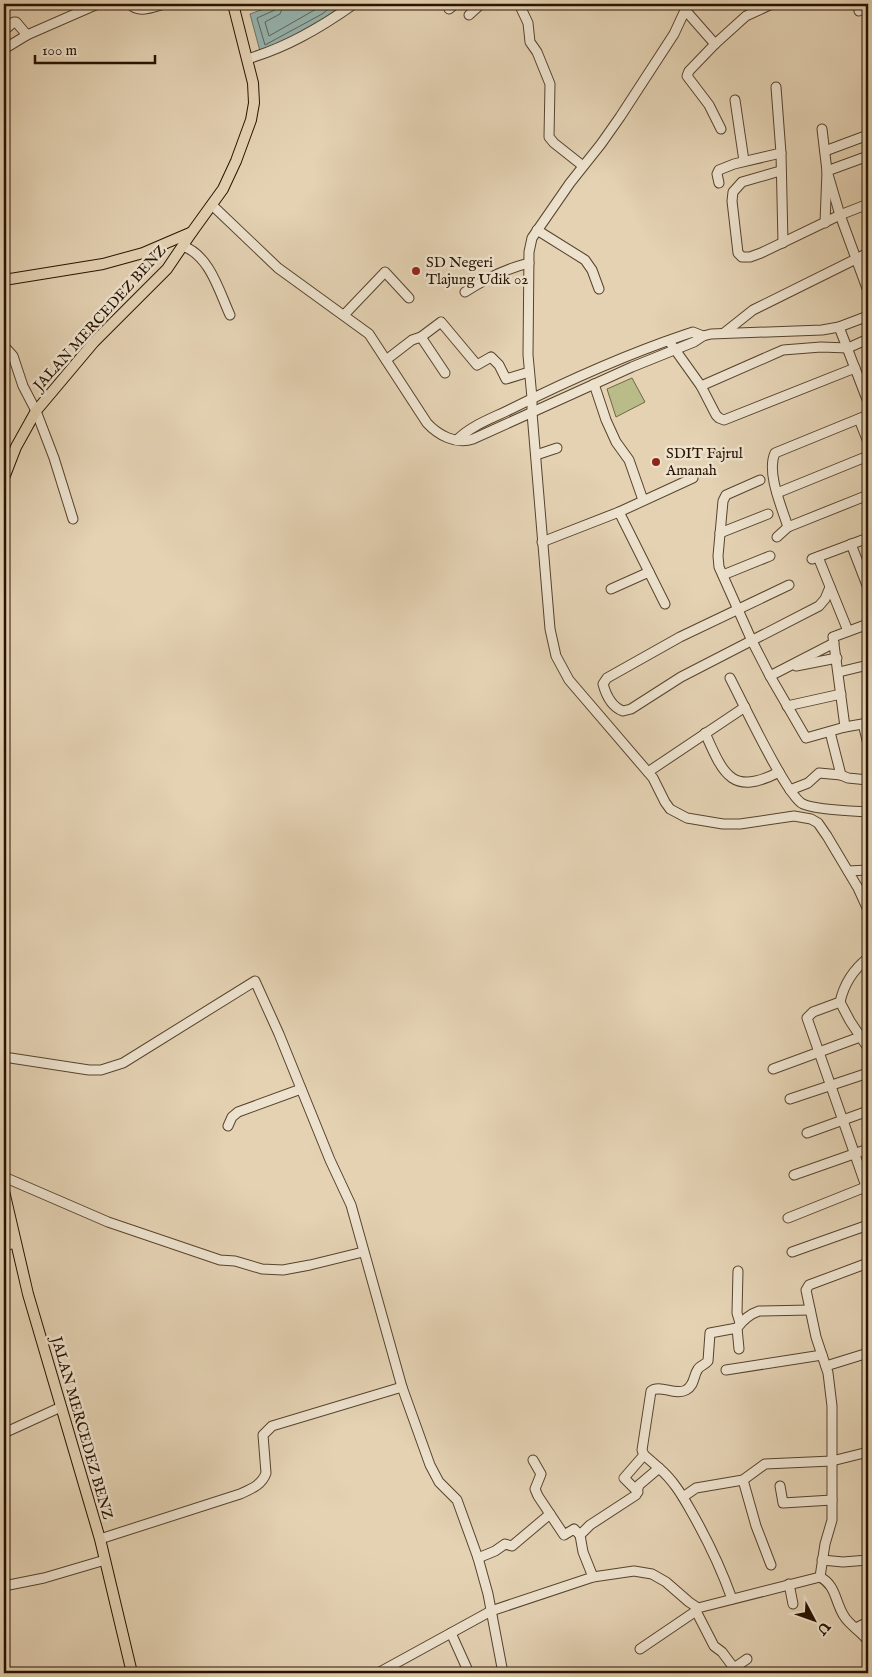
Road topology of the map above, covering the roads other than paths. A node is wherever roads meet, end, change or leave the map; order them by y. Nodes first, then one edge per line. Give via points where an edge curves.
1 (98, 4) edge
2 (130, 4) edge
3 (164, 4) edge
4 (232, 4) edge
5 (354, 4) edge
6 (481, 4) edge
7 (519, 4) edge
8 (772, 4) edge
9 (868, 4) edge
10 (760, 6) edge
11 (687, 7) edge
12 (858, 11) dead end
13 (469, 15) dead end
14 (8, 27) dead end
15 (27, 35) junction
16 (715, 44) junction
17 (4, 49) edge
18 (247, 59) junction
19 (776, 87) dead end
20 (735, 100) dead end
21 (721, 129) dead end
22 (822, 129) dead end
23 (868, 135) edge
24 (825, 151) junction
25 (781, 153) junction
26 (868, 156) edge
27 (744, 161) junction
28 (583, 166) junction
29 (780, 171) junction
30 (827, 171) junction
31 (719, 184) dead end
32 (868, 204) edge
33 (212, 205) junction
34 (840, 214) junction
35 (825, 223) junction
36 (537, 230) junction
37 (192, 232) junction
38 (783, 243) junction
39 (183, 246) junction
40 (868, 253) edge
41 (856, 258) junction
42 (529, 263) junction
43 (4, 280) edge
44 (599, 289) dead end
45 (868, 291) edge
46 (465, 292) dead end
47 (410, 298) dead end
48 (230, 315) dead end
49 (344, 315) junction
50 (868, 316) edge
51 (839, 327) junction
52 (724, 333) junction
53 (703, 336) junction
54 (421, 337) junction
55 (868, 339) edge
56 (669, 340) junction
57 (4, 346) edge
58 (848, 348) junction
59 (674, 349) junction
60 (386, 360) junction
61 (855, 368) junction
62 (529, 372) junction
63 (445, 373) dead end
64 (594, 384) junction
65 (701, 386) junction
66 (532, 398) junction
67 (868, 400) edge
68 (36, 411) junction
69 (532, 413) junction
70 (868, 415) edge
71 (859, 420) junction
72 (458, 439) junction
73 (868, 442) edge
74 (557, 448) dead end
75 (536, 456) junction
76 (868, 456) edge
77 (4, 478) edge
78 (693, 478) dead end
79 (760, 480) dead end
80 (777, 493) junction
81 (868, 496) edge
82 (643, 500) junction
83 (619, 512) junction
84 (768, 514) dead end
85 (73, 519) dead end
86 (788, 527) junction
87 (720, 534) junction
88 (777, 537) dead end
89 (868, 538) edge
90 (542, 542) junction
91 (851, 544) junction
92 (770, 556) dead end
93 (648, 572) junction
94 (723, 575) junction
95 (789, 585) dead end
96 (830, 587) junction
97 (868, 588) edge
98 (611, 589) dead end
99 (665, 604) dead end
100 (737, 610) junction
101 (868, 624) edge
102 (848, 631) junction
103 (752, 641) junction
104 (834, 642) junction
105 (837, 658) junction
106 (868, 666) edge
107 (786, 668) junction
108 (839, 672) junction
109 (770, 676) junction
110 (730, 678) dead end
111 (840, 694) junction
112 (786, 706) junction
113 (745, 707) junction
114 (866, 724) edge
115 (845, 727) junction
116 (705, 732) junction
117 (830, 732) junction
118 (868, 744) edge
119 (648, 772) junction
120 (779, 772) junction
121 (841, 775) junction
122 (868, 780) edge
123 (790, 790) junction
124 (868, 812) edge
125 (868, 870) edge
126 (848, 871) junction
127 (868, 910) edge
128 (868, 958) edge
129 (840, 1002) junction
130 (860, 1037) junction
131 (868, 1048) edge
132 (819, 1052) junction
133 (4, 1057) edge
134 (773, 1069) dead end
135 (868, 1073) edge
136 (830, 1086) junction
137 (301, 1089) junction
138 (790, 1099) dead end
139 (868, 1112) edge
140 (842, 1120) junction
141 (228, 1126) dead end
142 (807, 1133) dead end
143 (868, 1149) edge
144 (854, 1155) junction
145 (794, 1174) dead end
146 (4, 1177) edge
147 (868, 1188) edge
148 (4, 1191) edge
149 (788, 1218) dead end
150 (868, 1225) edge
151 (16, 1243) junction
152 (4, 1246) edge
153 (363, 1252) junction
154 (792, 1252) dead end
155 (868, 1263) edge
156 (738, 1271) dead end
157 (810, 1310) junction
158 (739, 1326) junction
159 (739, 1349) dead end
160 (868, 1353) edge
161 (822, 1355) junction
162 (826, 1366) junction
163 (726, 1370) dead end
164 (402, 1387) junction
165 (61, 1407) junction
166 (4, 1433) edge
167 (868, 1452) edge
168 (644, 1454) junction
169 (533, 1460) dead end
170 (832, 1461) junction
171 (659, 1468) junction
172 (743, 1480) junction
173 (780, 1486) dead end
174 (638, 1492) junction
175 (684, 1496) junction
176 (832, 1500) junction
177 (550, 1514) junction
178 (580, 1535) junction
179 (100, 1539) junction
180 (478, 1558) junction
181 (105, 1560) junction
182 (822, 1560) junction
183 (868, 1560) edge
184 (771, 1565) dead end
185 (593, 1577) junction
186 (820, 1577) junction
187 (789, 1584) junction
188 (4, 1586) edge
189 (732, 1598) junction
190 (793, 1604) dead end
191 (697, 1609) junction
192 (491, 1611) junction
193 (868, 1622) edge
194 (856, 1628) junction
195 (451, 1633) junction
196 (868, 1641) edge
197 (640, 1649) dead end
198 (747, 1659) dead end
199 (733, 1671) edge
200 (132, 1673) edge
201 (378, 1673) edge
202 (469, 1673) edge
203 (503, 1673) edge

1 - 15 street
2 - 3 street via 140,10
4 - 18 main road, JALAN MERCEDEZ BENZ
5 - 18 street via 287,44
6 - 13 street
7 - 28 street via 528,23 530,42 550,84 550,137
8 - 10 street
9 - 12 street
10 - 16 street
11 - 16 street
11 - 28 street via 669,42 620,117
14 - 15 street via 16,22
15 - 17 street
16 - 21 street via 687,76 709,105
18 - 33 main road, JALAN MERCEDEZ BENZ via 253,83 251,120 236,161
19 - 25 street
20 - 27 street
22 - 24 street
23 - 24 street
24 - 30 street
25 - 27 street
25 - 29 street
26 - 30 street
27 - 31 street via 719,170
28 - 36 street
29 - 38 street
29 - 38 street via 742,182 735,188 732,201 738,252 742,257 757,255
30 - 34 street
30 - 35 street
32 - 34 street
33 - 37 main road, JALAN MERCEDEZ BENZ
33 - 49 street via 285,274
34 - 35 street
34 - 41 street
35 - 38 street
36 - 42 street
36 - 44 street via 585,260
37 - 39 main road, JALAN MERCEDEZ BENZ
37 - 43 main road via 143,253 103,264
39 - 48 street via 196,252 206,265
39 - 68 main road, JALAN MERCEDEZ BENZ via 167,269 94,342
40 - 41 street
41 - 45 street
41 - 52 street via 753,310
42 - 46 street via 496,274
42 - 62 street
47 - 49 street via 385,272
49 - 60 street via 369,334
50 - 51 street
51 - 52 street
51 - 58 street
52 - 53 street
53 - 56 street via 693,332
53 - 59 street
54 - 60 street
54 - 62 street via 441,322 477,365 491,357 506,379
54 - 63 street
55 - 58 street
56 - 59 street
56 - 66 street
57 - 68 street via 13,356 22,386
58 - 61 street
58 - 65 street via 821,346 783,350
59 - 64 street
59 - 65 street
60 - 72 street via 427,423 438,434
61 - 65 street via 724,420 716,414
61 - 67 street
62 - 66 street
64 - 69 street
64 - 82 street via 606,420 629,460
66 - 69 street
66 - 72 street via 470,429
68 - 77 main road, JALAN MERCEDEZ BENZ via 16,447
68 - 85 street
69 - 72 street via 470,440
69 - 75 street
70 - 71 street
71 - 73 street
71 - 80 street via 775,453 772,468
74 - 75 street
75 - 90 street
76 - 80 street
78 - 82 street
79 - 87 street via 724,497
80 - 86 street
81 - 86 street
82 - 83 street
83 - 90 street
83 - 93 street
84 - 87 street
86 - 88 street
87 - 94 street via 718,562
89 - 91 street
90 - 119 street via 549,624 559,662 575,688
91 - 96 street via 816,558
91 - 97 street
92 - 94 street
93 - 98 street
93 - 99 street
94 - 100 street
95 - 100 street
96 - 102 street
96 - 103 street via 819,606
100 - 103 street
100 - 103 street via 636,660 604,680 604,688 616,708 626,711 681,677
101 - 102 street
102 - 104 street via 833,637
103 - 109 street
104 - 105 street
104 - 107 street
105 - 107 street
105 - 108 street
106 - 108 street
107 - 109 street
108 - 111 street
109 - 112 street
110 - 113 street
111 - 112 street
111 - 115 street
112 - 117 street via 806,738
113 - 116 street
113 - 120 street
114 - 115 street
114 - 118 street
115 - 117 street
116 - 119 street
116 - 120 street via 723,770 732,779 748,782
117 - 121 street
119 - 126 street via 667,806 687,818 723,824 794,816 811,819 822,828
120 - 123 street
121 - 122 street
121 - 123 street via 819,773 808,783
123 - 124 street via 798,800 810,806
125 - 126 street
126 - 127 street
128 - 129 street via 856,969
129 - 130 street
129 - 132 street via 808,1017
130 - 131 street
130 - 132 street
132 - 134 street
132 - 136 street
133 - 137 street via 89,1070 112,1067 255,981
135 - 136 street
136 - 138 street
136 - 140 street
137 - 141 street via 238,1112
137 - 153 street via 351,1205
139 - 140 street
140 - 142 street
140 - 144 street
143 - 144 street
144 - 145 street
144 - 147 street
146 - 153 street via 108,1222 220,1260 262,1269 296,1268
147 - 149 street
148 - 151 main road, JALAN MERCEDEZ BENZ
150 - 154 street
151 - 152 street
151 - 165 main road, JALAN MERCEDEZ BENZ
153 - 164 street
155 - 157 street via 808,1286
156 - 158 street
157 - 158 street via 759,1311
157 - 161 street
158 - 159 street
158 - 168 street via 710,1333 708,1362 698,1369 688,1388 678,1392 652,1390 642,1447
160 - 162 street
161 - 162 street
161 - 163 street
162 - 170 street via 832,1396
164 - 179 street via 272,1426 263,1435 266,1473 256,1487
164 - 180 street via 430,1465 439,1482 457,1500
165 - 166 street
165 - 179 main road, JALAN MERCEDEZ BENZ
167 - 170 street
168 - 171 street
168 - 174 street via 624,1478
169 - 177 street via 541,1474 536,1492
170 - 172 street via 765,1464
170 - 176 street
171 - 174 street via 639,1485
171 - 175 street
172 - 175 street via 696,1488
172 - 184 street
173 - 176 street via 783,1503
174 - 178 street
175 - 189 street via 720,1564
176 - 182 street via 832,1520
177 - 178 street via 564,1535 574,1530
177 - 180 street via 512,1546 505,1544
178 - 185 street
179 - 181 main road, JALAN MERCEDEZ BENZ
180 - 192 street
181 - 188 street
181 - 200 main road, JALAN MERCEDEZ BENZ
182 - 183 street
182 - 186 street
185 - 191 street via 634,1571 652,1574
185 - 192 street
186 - 187 street
186 - 194 street via 835,1593 845,1618
187 - 189 street
187 - 190 street
189 - 191 street
191 - 197 street
191 - 199 street via 714,1646 722,1652
192 - 195 street
192 - 203 street
193 - 194 street
194 - 196 street
195 - 201 street
195 - 202 street
198 - 199 street

